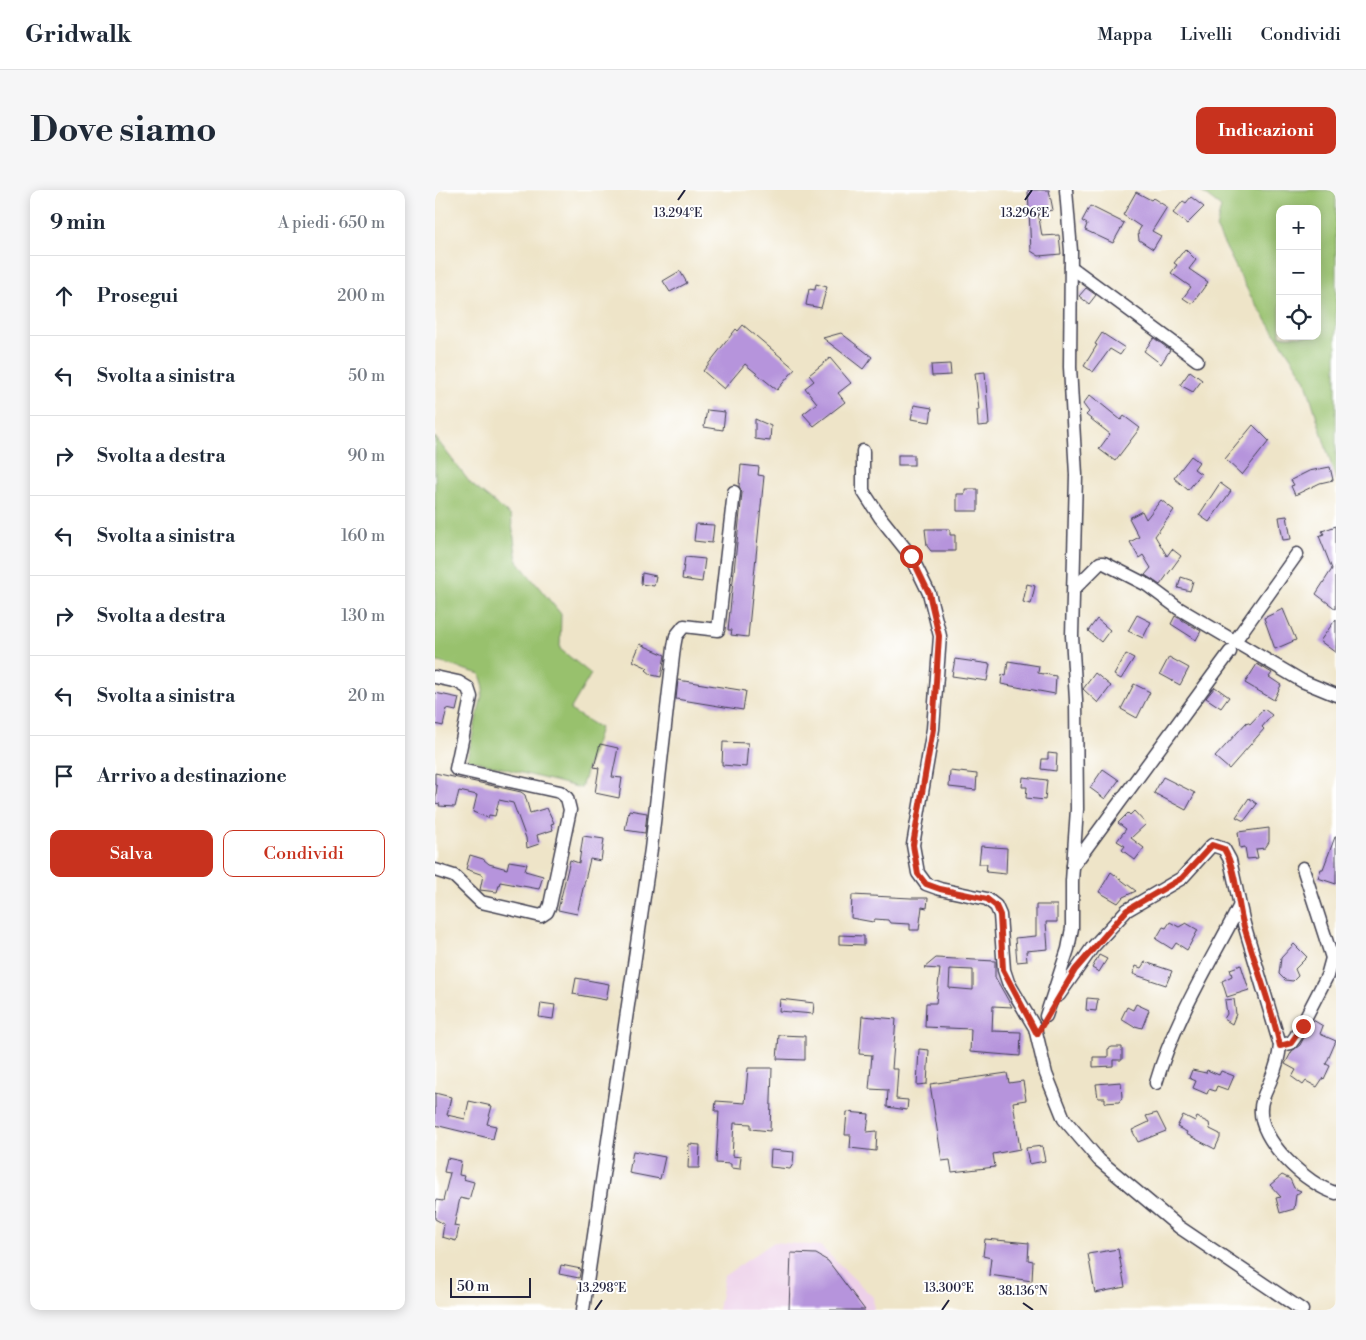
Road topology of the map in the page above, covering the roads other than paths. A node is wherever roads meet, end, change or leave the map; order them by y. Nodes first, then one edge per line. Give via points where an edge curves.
1 (1066, 190) edge
2 (1071, 268) junction
3 (1197, 360) dead end
4 (863, 451) dead end
5 (734, 492) dead end
6 (1297, 554) dead end
7 (1075, 588) junction
8 (1232, 647) junction
9 (435, 677) edge
10 (1336, 695) edge
11 (1073, 866) junction
12 (1303, 868) dead end
13 (435, 870) edge
14 (1239, 907) junction
15 (1334, 959) edge
16 (1047, 1016) junction
17 (1037, 1034) junction
18 (1280, 1046) junction
19 (1156, 1084) dead end
20 (1336, 1193) edge
21 (583, 1310) edge
22 (1302, 1310) edge

1 - 2 street
2 - 3 street
2 - 7 street
4 - 17 street via 863,491 911,556 929,593 939,636 933,729 913,845 918,874 926,884 987,899 996,906 1000,915 1003,970
5 - 21 street via 718,630 684,626 673,647 651,850
6 - 8 street
7 - 8 street via 1100,563 1104,563 1147,585
7 - 11 street via 1072,636 1077,809
8 - 10 street
8 - 11 street
9 - 13 street via 458,682 468,688 471,697 456,769 560,792 567,798 570,810 550,905 541,916 481,902 454,876
11 - 16 street via 1072,928
12 - 15 street
14 - 16 street via 1230,860 1224,849 1212,845 1182,878 1127,910 1075,970
14 - 18 street
14 - 19 street via 1165,1050
15 - 18 street via 1303,1026 1291,1043
16 - 17 street
17 - 22 street via 1046,1074 1064,1119 1099,1160 1179,1227
18 - 20 street via 1278,1061 1261,1107 1263,1128 1270,1141 1285,1156 1327,1190

